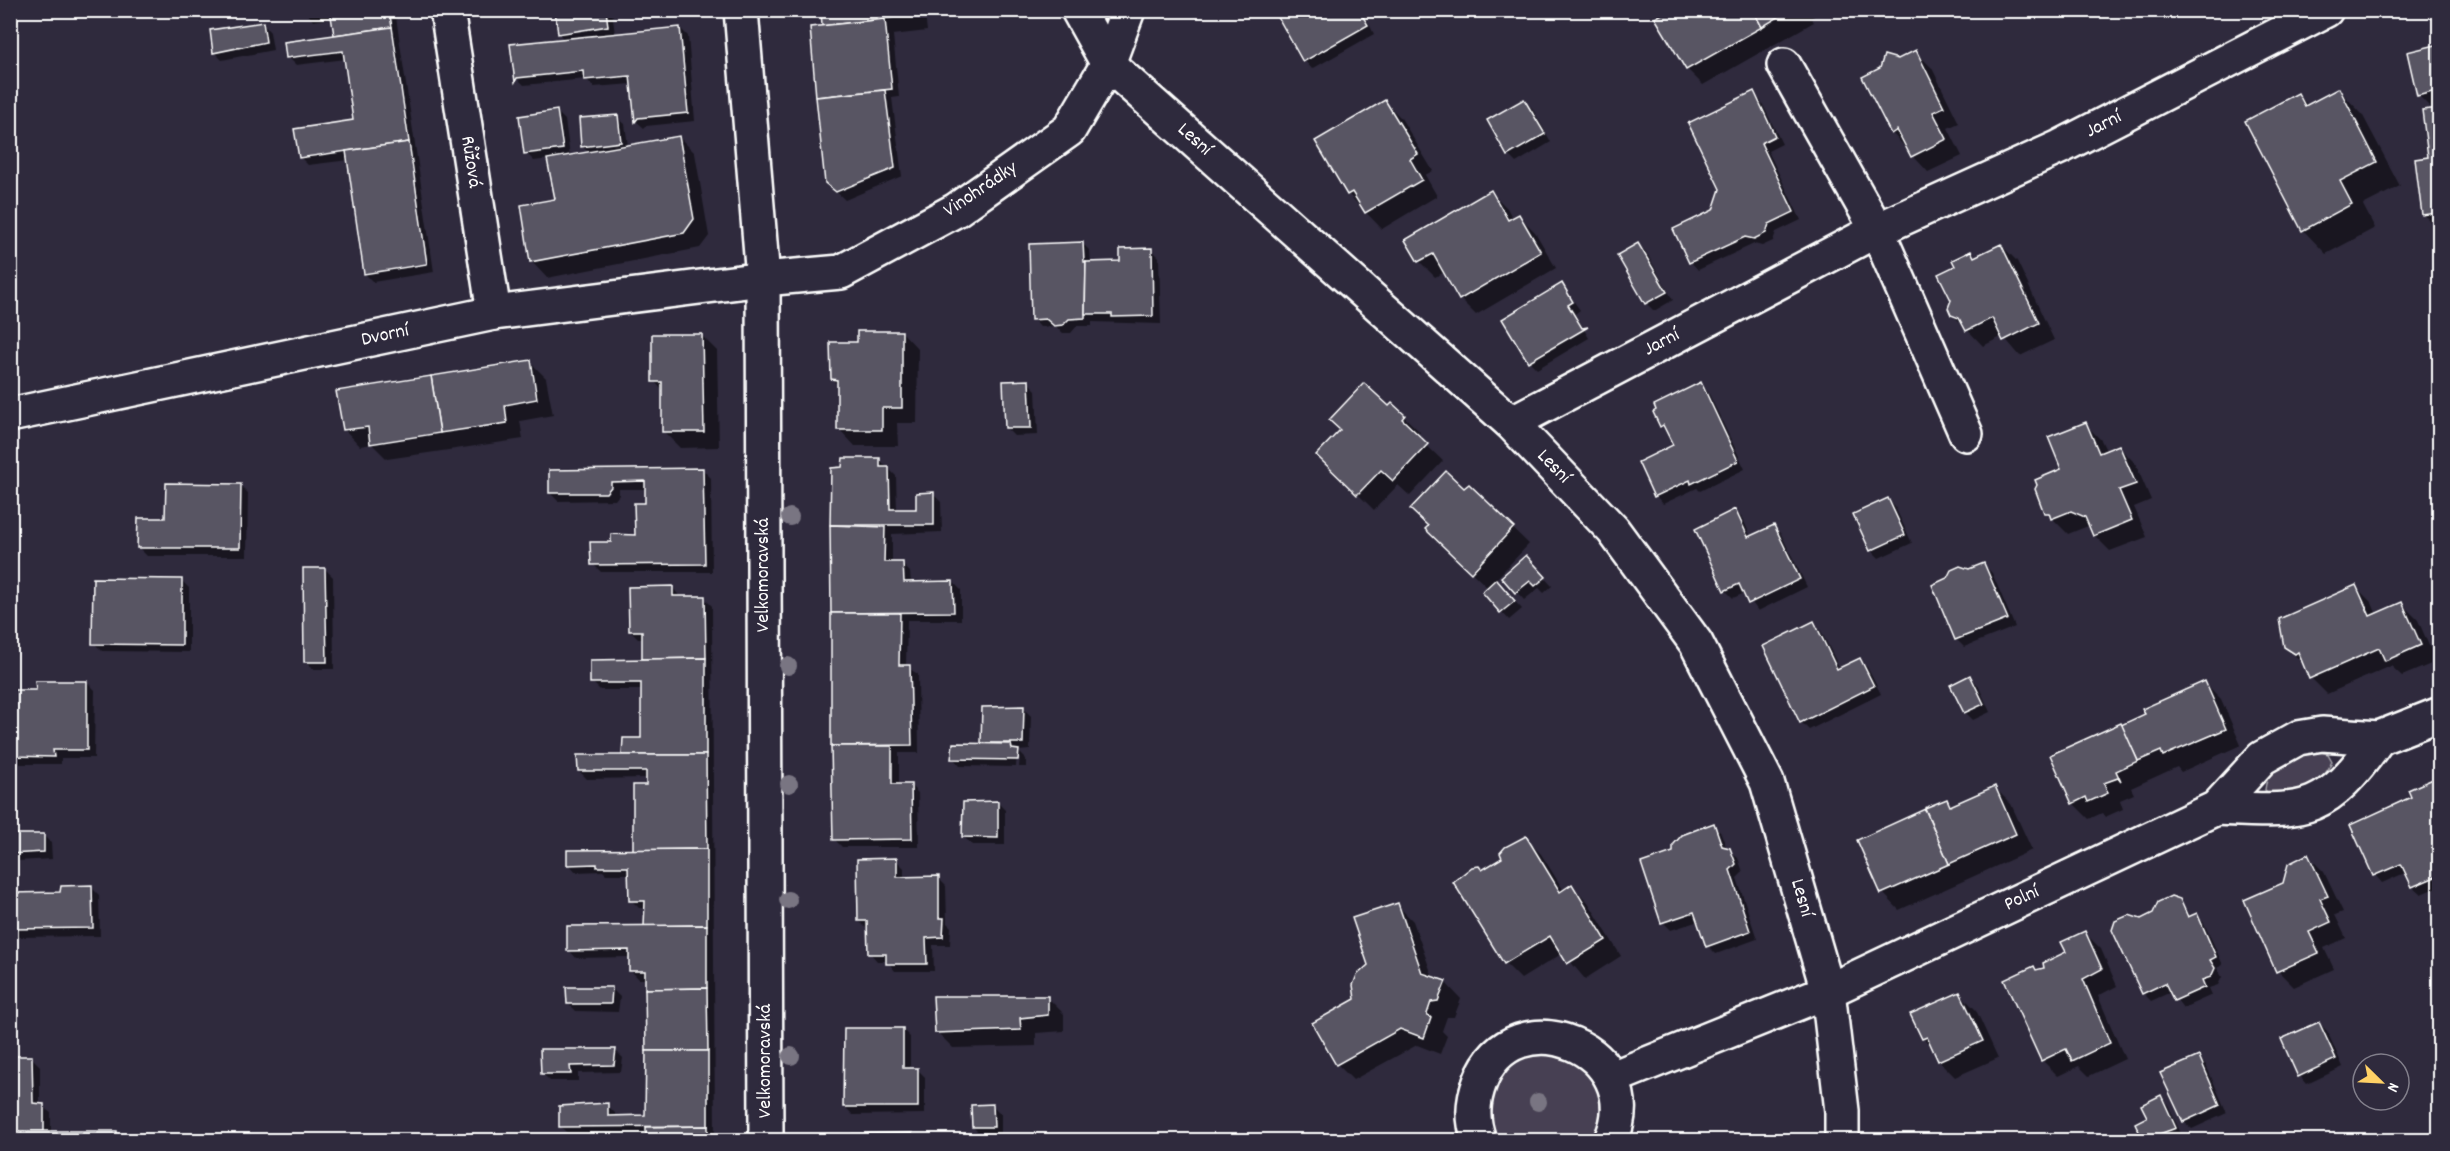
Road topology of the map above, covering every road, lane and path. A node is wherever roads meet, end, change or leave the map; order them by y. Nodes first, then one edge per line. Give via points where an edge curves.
1 (447, 10) edge
2 (741, 10) edge
3 (1078, 10) edge
4 (1128, 10) edge
5 (2326, 10) edge
6 (1108, 64) junction
7 (1784, 65) dead end
8 (1877, 230) junction
9 (763, 279) junction
10 (494, 313) junction
11 (10, 415) edge
12 (1511, 423) junction
13 (1966, 434) dead end
14 (2439, 714) edge
15 (2379, 738) junction
16 (2216, 808) junction
17 (1828, 991) junction
18 (1612, 1078) junction
19 (766, 1140) edge
20 (1479, 1140) edge
21 (1611, 1140) edge
22 (1842, 1140) edge

1 - 10 street, Růžová
2 - 9 street, Velkomoravská
3 - 6 street, Lesní
4 - 6 street, Vinohrádky
5 - 8 street, Jarní via 2060,147
6 - 9 street, Vinohrádky via 1068,130 956,210 842,272
6 - 12 street, Lesní
7 - 8 street
8 - 12 street, Jarní
8 - 13 street
9 - 10 street, Dvorní
9 - 19 street, Velkomoravská
10 - 11 street, Dvorní
12 - 17 street, Lesní via 1613,530 1695,643 1767,782
14 - 15 street, Polní
15 - 16 street, Polní via 2322,734 2298,738 2262,758
15 - 16 street, Polní via 2342,785 2322,800 2282,811
16 - 17 street, Polní
17 - 18 street
17 - 22 street, Lesní
18 - 20 street via 1597,1058 1574,1042 1549,1037 1524,1040 1501,1052 1484,1070 1473,1102
18 - 21 street via 1619,1106

